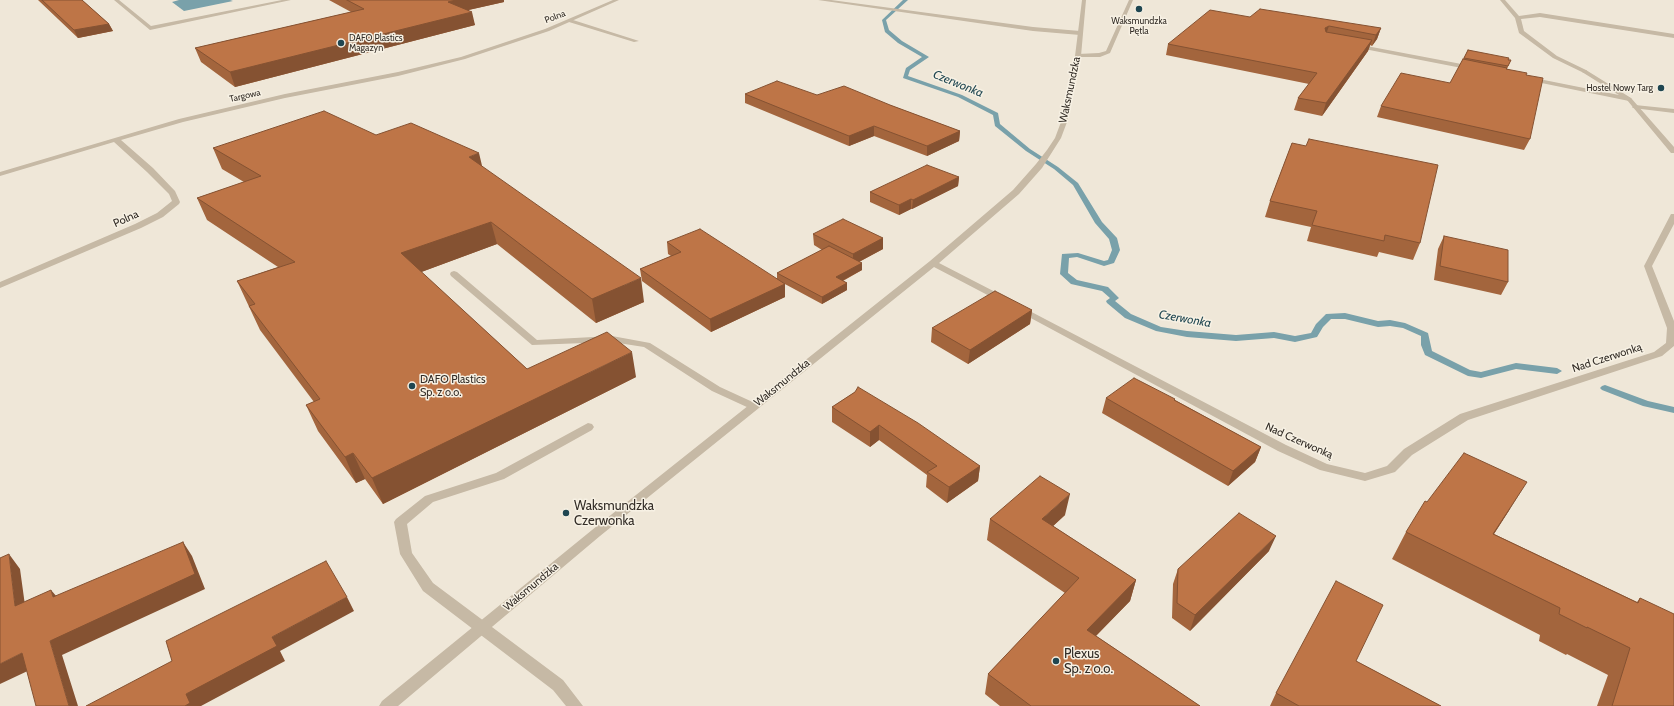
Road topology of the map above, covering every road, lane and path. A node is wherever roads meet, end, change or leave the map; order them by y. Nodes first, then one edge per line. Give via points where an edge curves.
1 (118, 0) edge
2 (289, 0) edge
3 (618, 0) edge
4 (820, 0) edge
5 (1084, 0) edge
6 (1131, 0) edge
7 (1502, 0) edge
8 (1518, 18) junction
9 (571, 21) junction
10 (1080, 33) junction
11 (1674, 36) edge
12 (636, 41) dead end
13 (1348, 44) edge
14 (498, 48) joint
15 (1078, 56) junction
16 (1479, 69) edge
17 (1526, 78) edge
18 (1629, 99) junction
19 (1635, 107) junction
20 (1674, 111) edge
21 (115, 139) junction
22 (1674, 151) edge
23 (0, 174) edge
24 (1674, 216) edge
25 (933, 263) junction
26 (454, 274) dead end
27 (0, 285) edge
28 (753, 406) junction
29 (588, 427) dead end
30 (481, 628) junction
31 (386, 706) edge
32 (575, 706) edge

1 - 2 street via 150,28
3 - 9 street, Polna
4 - 10 street
5 - 10 street, Waksmundzka
6 - 15 street via 1108,52
7 - 8 street
8 - 11 street via 1540,15
8 - 18 street via 1521,32 1555,57 1584,71
9 - 12 street
9 - 14 street, Polna
10 - 15 street, Waksmundzka
13 - 16 street
14 - 21 street, Targowa via 405,73 285,96 180,120
15 - 25 street, Waksmundzka via 1064,122 1058,138 1039,166 1016,192
17 - 18 street
18 - 19 street
19 - 20 street
19 - 22 street
21 - 23 street, Targowa
21 - 27 street, Polna via 159,179 172,193 176,202 160,215 138,226
24 - 25 street, Nad Czerwonką via 1648,266 1672,328 1671,344 1658,354 1464,417 1408,452 1391,469 1365,477 1324,467 1282,448
25 - 28 street, Waksmundzka
26 - 28 street via 536,343 612,339 647,346 716,389
28 - 30 street, Waksmundzka
29 - 30 street via 500,476 429,499 400,522 406,554 428,587
30 - 31 street, Waksmundzka
30 - 32 street via 558,685

